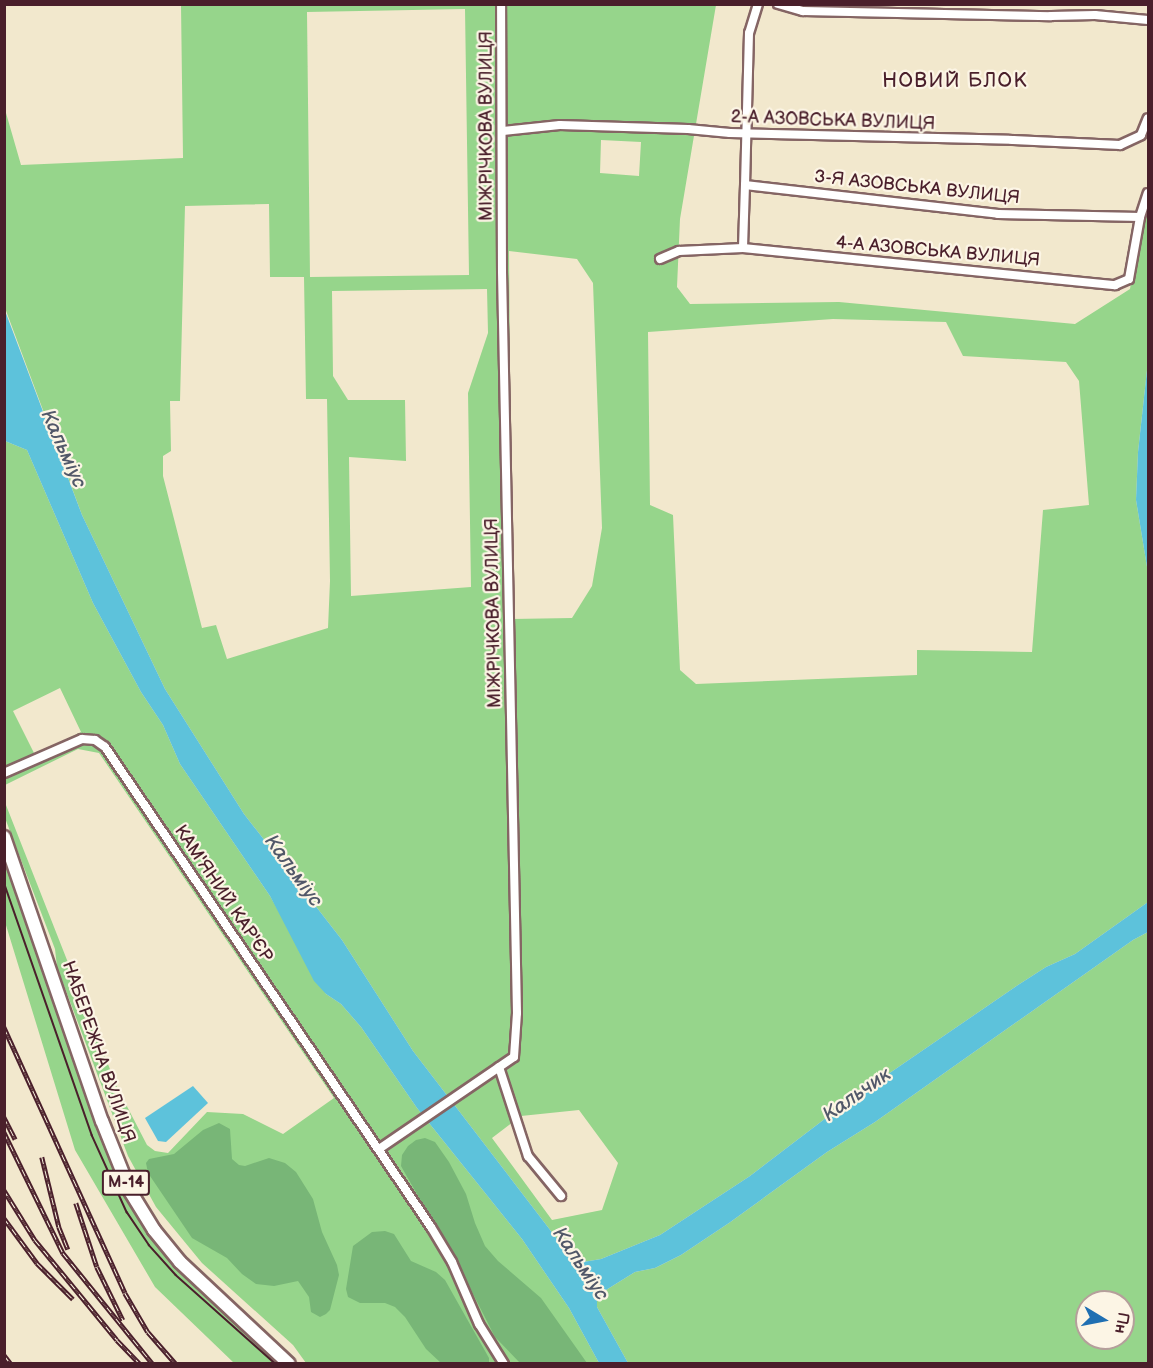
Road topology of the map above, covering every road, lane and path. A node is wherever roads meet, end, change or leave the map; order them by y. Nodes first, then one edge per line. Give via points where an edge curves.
1 (501, 4) edge
2 (758, 4) edge
3 (778, 4) edge
4 (1149, 20) edge
5 (1149, 118) edge
6 (503, 131) junction
7 (747, 133) junction
8 (745, 185) junction
9 (1149, 193) edge
10 (1140, 217) junction
11 (742, 248) junction
12 (660, 259) dead end
13 (4, 773) edge
14 (4, 837) edge
15 (499, 1067) junction
16 (379, 1149) junction
17 (561, 1196) dead end
18 (288, 1364) edge
19 (504, 1364) edge

1 - 6 street, МІЖРІЧКОВА ВУЛИЦЯ
2 - 7 street via 749,33
3 - 4 street via 803,10 1095,15
5 - 7 street, 2-А АЗОВСЬКА ВУЛИЦЯ via 1141,135 1120,145
6 - 7 street, 2-А АЗОВСЬКА ВУЛИЦЯ via 560,125
6 - 15 street, МІЖРІЧКОВА ВУЛИЦЯ via 502,271 517,1013 514,1057
7 - 8 street
8 - 10 street, 3-Я АЗОВСЬКА ВУЛИЦЯ via 998,214
8 - 11 street
9 - 10 street
10 - 11 street, 4-А АЗОВСЬКА ВУЛИЦЯ via 1129,279 1115,285
11 - 12 street, 4-А АЗОВСЬКА ВУЛИЦЯ via 679,251
13 - 16 street, КАМ'ЯНИЙ КАР'ЄР via 82,739 95,740 105,747
14 - 18 highway, НАБЕРЕЖНА ВУЛИЦЯ / М-14 via 102,1122 130,1191 180,1262
15 - 16 street
15 - 17 street via 528,1156
16 - 19 street, КАМ'ЯНИЙ КАР'ЄР via 452,1262 479,1324

